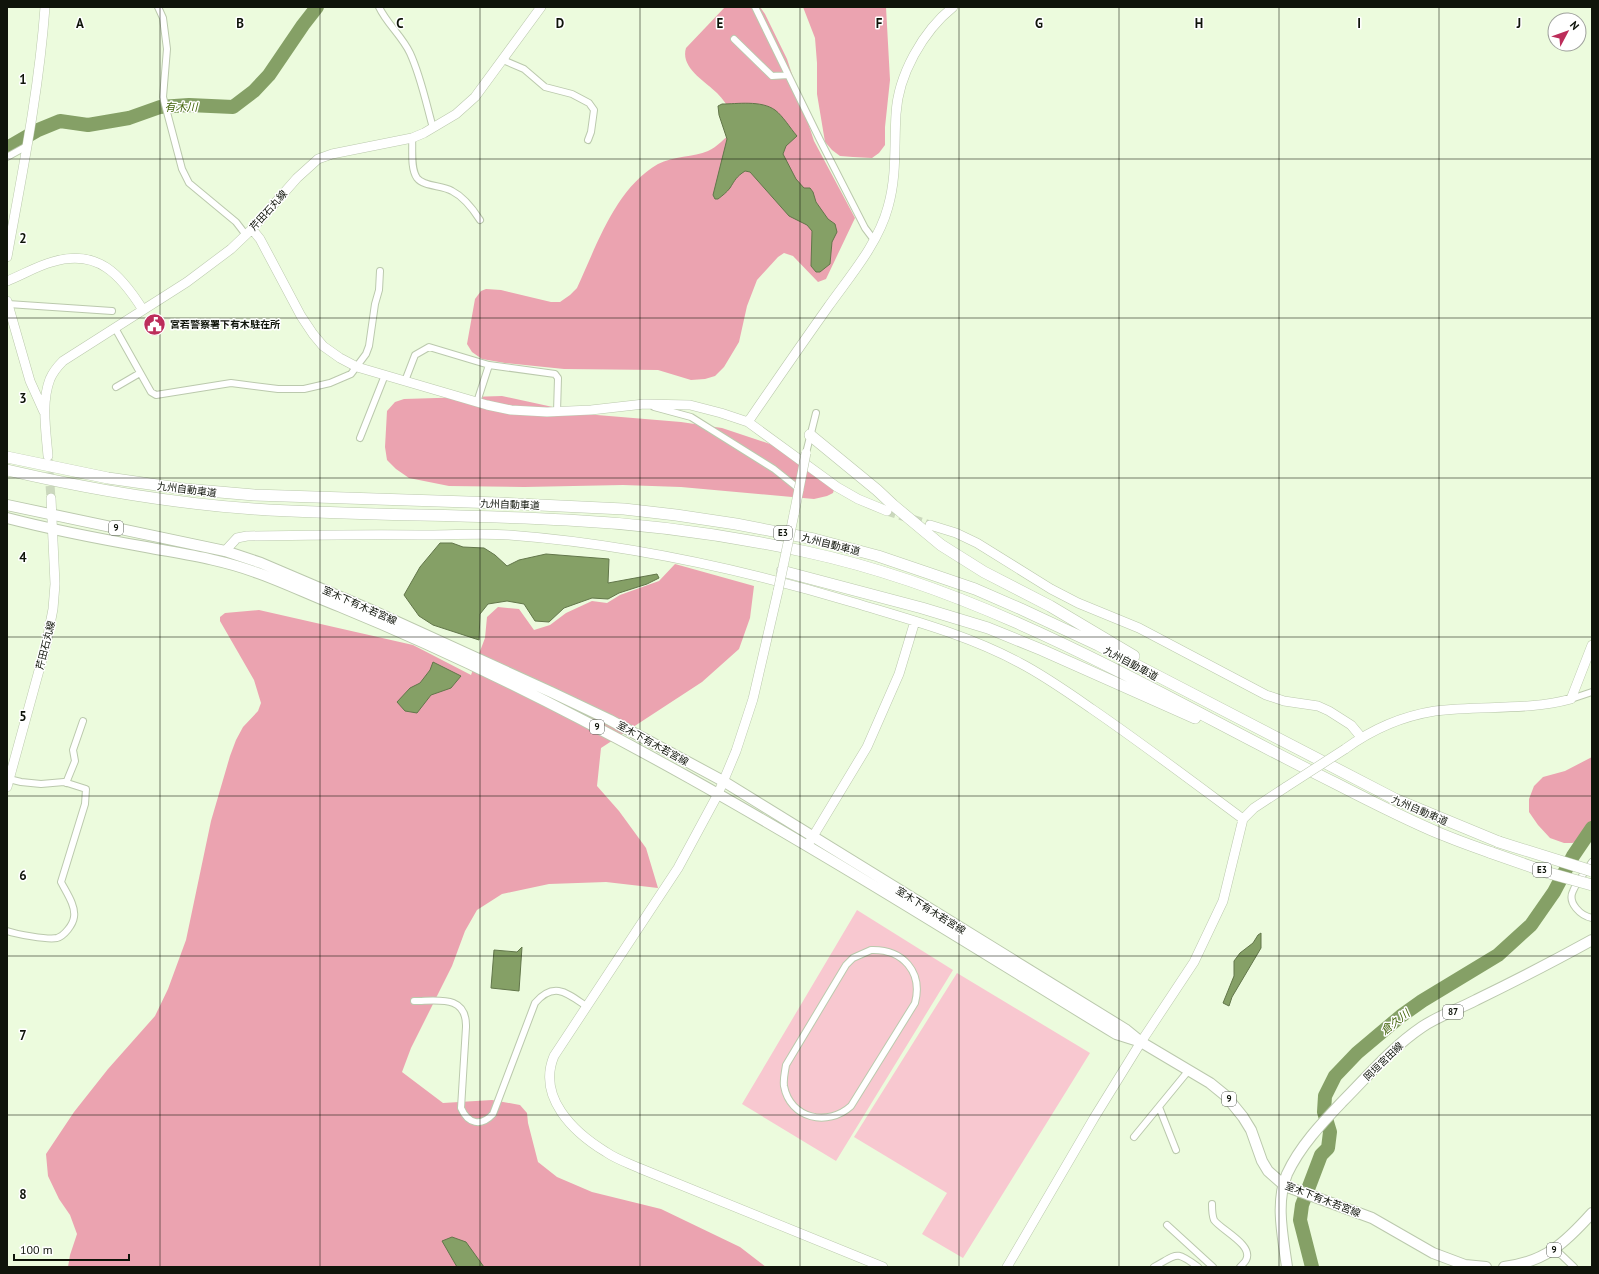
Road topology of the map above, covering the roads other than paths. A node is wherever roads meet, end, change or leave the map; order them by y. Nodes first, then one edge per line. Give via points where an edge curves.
1 (45, 7) edge
2 (158, 7) edge
3 (379, 7) edge
4 (541, 7) edge
5 (755, 7) edge
6 (953, 7) edge
7 (734, 39) dead end
8 (503, 60) junction
9 (788, 75) junction
10 (433, 128) junction
11 (412, 138) junction
12 (588, 140) dead end
13 (27, 145) junction
14 (7, 157) edge
15 (480, 220) dead end
16 (249, 232) junction
17 (874, 240) junction
18 (7, 257) edge
19 (380, 271) dead end
20 (7, 281) edge
21 (7, 303) edge
22 (143, 310) junction
23 (112, 311) dead end
24 (115, 328) junction
25 (489, 365) junction
26 (357, 366) junction
27 (140, 373) junction
28 (384, 375) junction
29 (404, 381) junction
30 (116, 387) dead end
31 (477, 402) junction
32 (644, 404) junction
33 (557, 412) junction
34 (816, 413) dead end
35 (46, 415) junction
36 (748, 422) junction
37 (810, 435) junction
38 (360, 438) dead end
39 (806, 453) joint
40 (48, 456) tunnel mouth
41 (7, 457) edge
42 (7, 470) edge
43 (799, 489) junction
44 (52, 498) tunnel mouth
45 (7, 505) edge
46 (887, 511) tunnel mouth
47 (52, 515) junction
48 (7, 518) edge
49 (930, 525) tunnel mouth
50 (52, 530) junction
51 (225, 551) junction
52 (787, 572) junction
53 (915, 621) junction
54 (1592, 645) edge
55 (1592, 692) edge
56 (1571, 699) junction
57 (83, 721) dead end
58 (1274, 737) junction
59 (1361, 737) junction
60 (1294, 763) junction
61 (723, 781) junction
62 (66, 782) junction
63 (8, 783) edge
64 (718, 794) junction
65 (1243, 820) junction
66 (810, 841) junction
67 (1592, 862) edge
68 (1592, 871) edge
69 (1592, 885) edge
70 (1592, 918) edge
71 (7, 931) edge
72 (1592, 940) edge
73 (898, 956) joint
74 (414, 1001) dead end
75 (586, 1006) junction
76 (1141, 1042) junction
77 (1189, 1070) junction
78 (1159, 1107) junction
79 (1134, 1137) dead end
80 (1176, 1150) dead end
81 (1284, 1186) junction
82 (1212, 1204) dead end
83 (1592, 1213) edge
84 (1167, 1226) dead end
85 (1555, 1249) junction
86 (883, 1267) edge
87 (1007, 1267) edge
88 (1154, 1267) edge
89 (1198, 1267) edge
90 (1212, 1267) edge
91 (1240, 1267) edge
92 (1287, 1267) edge
93 (1486, 1267) edge
94 (1504, 1267) edge
95 (1574, 1267) edge

1 - 13 street via 42,49
2 - 16 street via 163,18 167,49 162,97 182,169 189,183
3 - 10 street via 410,53
4 - 8 street, 芹田石丸線
5 - 9 street
6 - 17 street via 935,24 920,44 903,79 896,112 893,186 888,207
7 - 9 street via 772,76
8 - 10 street, 芹田石丸線 via 475,97 456,114
8 - 12 street via 524,69 545,87 572,94 589,103 594,110
9 - 17 street via 865,228
10 - 11 street, 芹田石丸線
11 - 15 street via 417,178 429,185 453,191 472,208
11 - 16 street, 芹田石丸線 via 318,159 297,178
13 - 14 street
13 - 18 street
16 - 22 street, 芹田石丸線 via 211,265
16 - 26 street via 260,239 313,334 323,346
17 - 36 street
19 - 26 street via 372,336 366,354
20 - 22 street via 51,262 82,258 96,262 122,279
21 - 23 street
21 - 35 street via 30,381
22 - 24 street, 芹田石丸線
24 - 27 street
24 - 35 street, 芹田石丸線 via 70,356 56,368 48,386
25 - 29 street via 429,347 415,355
25 - 31 street
25 - 33 street via 555,374 558,378
26 - 27 street via 351,374 304,389 278,390 231,383 156,395 150,392
26 - 28 street
27 - 30 street
28 - 29 street
28 - 38 street
29 - 31 street
31 - 33 street via 511,410
32 - 33 street
32 - 36 street via 690,405
32 - 43 street via 691,417 774,469
34 - 37 street
35 - 40 street, 芹田石丸線
36 - 46 street via 837,487
37 - 39 street
37 - 58 highway via 941,545 962,559 1050,606
39 - 43 street, bridge
41 - 58 highway, 九州自動車道 / E3 via 101,477 185,489 254,496 624,509 729,523 814,539 878,556 975,589 1098,645
42 - 60 highway, 九州自動車道 / E3 via 106,492 182,502 253,509 624,524 733,537 810,552 926,586 1016,622 1099,661
43 - 52 street, bridge
44 - 47 street, 芹田石丸線
45 - 47 main road, 室木下有木若宮線 / 9
47 - 50 street, 芹田石丸線
47 - 51 main road, 室木下有木若宮線 / 9
48 - 50 main road, 室木下有木若宮線 / 9
49 - 59 street via 977,543 1051,589 1139,628 1266,695 1284,701 1318,706 1329,711 1351,725
50 - 63 street, 芹田石丸線 via 54,609
50 - 64 main road, 室木下有木若宮線 / 9 via 222,562 280,581 428,644 548,701
51 - 53 street via 237,538 247,536 507,535 611,546 676,557
51 - 61 main road, 室木下有木若宮線 / 9 via 261,563 369,609 544,688 610,720
52 - 60 highway via 988,628
52 - 61 street, bridge via 778,591 753,699
53 - 65 street via 978,642 1021,664 1120,728
53 - 66 street via 899,674 867,747
54 - 56 street
55 - 56 street
56 - 59 street via 1538,706 1435,711 1404,718
57 - 62 street via 73,750 75,761
58 - 68 highway, 九州自動車道 / E3, bridge via 1395,799 1499,842
59 - 65 street, bridge via 1254,808
60 - 69 highway, 九州自動車道 / E3, bridge via 1440,833 1550,873
61 - 64 street
61 - 66 main road, 室木下有木若宮線 / 9
62 - 63 street
62 - 71 street via 87,791 62,882 74,909 74,917 66,931 56,938
64 - 66 main road, 室木下有木若宮線 / 9
64 - 75 street via 678,868
65 - 76 street via 1223,901 1194,962
66 - 76 main road, 室木下有木若宮線 / 9 via 1125,1029
67 - 70 street via 1572,892 1577,910
72 - 81 main road, 岡垣宮田線 / 87 via 1423,1026 1379,1062 1319,1126 1287,1174
73 - 73 street via 871,950 853,958 846,965 786,1065 784,1087 792,1104 800,1112 824,1119 845,1112 854,1102 918,995 915,976 910,966
74 - 75 street via 449,1001 456,1004 465,1014 461,1108 467,1118 474,1122 488,1120 493,1114 535,1003 541,996 549,991 559,990
75 - 86 street via 554,1056 550,1073 551,1092 556,1105 579,1132 607,1153 639,1168
76 - 77 main road, 室木下有木若宮線 / 9
76 - 87 street
77 - 78 street
77 - 81 main road, 室木下有木若宮線 / 9 via 1218,1090 1234,1105 1250,1130 1268,1171
78 - 79 street
78 - 80 street
81 - 92 main road, 岡垣宮田線 / 87 via 1281,1224
81 - 93 main road, 室木下有木若宮線 / 9 via 1372,1218 1433,1253 1465,1265
82 - 91 street via 1214,1219 1244,1248 1246,1260
83 - 85 main road, 9 via 1572,1236
84 - 90 street
85 - 94 main road, 9 via 1525,1263
85 - 95 street
88 - 89 street via 1177,1255 1182,1255

